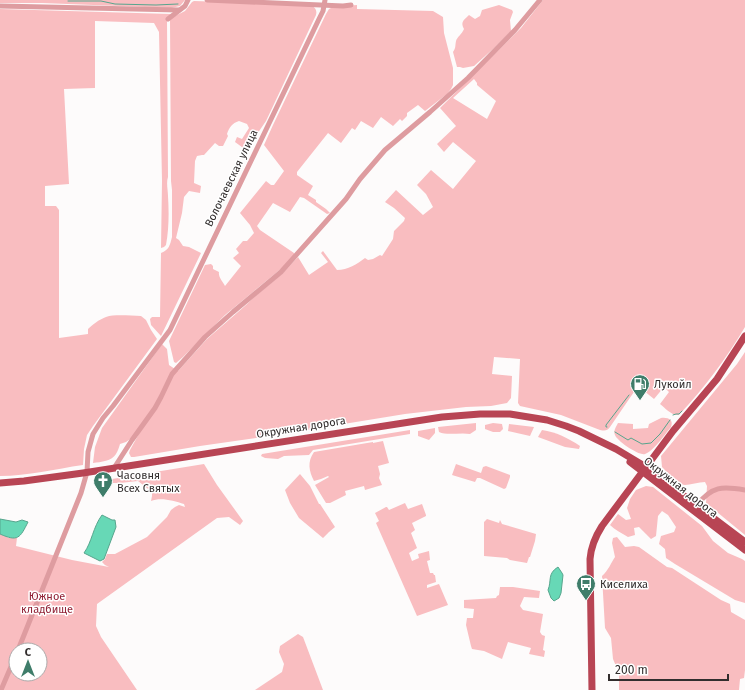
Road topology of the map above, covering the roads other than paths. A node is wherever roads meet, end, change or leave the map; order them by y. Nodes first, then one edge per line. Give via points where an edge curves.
1 (188, 0) edge
2 (207, 0) edge
3 (540, 0) edge
4 (325, 2) edge
5 (351, 5) dead end
6 (0, 6) edge
7 (179, 10) junction
8 (168, 19) dead end
9 (745, 336) edge
10 (114, 468) junction
11 (644, 469) junction
12 (87, 472) junction
13 (0, 483) edge
14 (745, 490) edge
15 (697, 505) junction
16 (745, 542) edge
17 (745, 550) edge
18 (21, 642) edge
19 (8, 674) edge
20 (1, 690) edge
21 (592, 690) edge

1 - 7 street
2 - 4 street
3 - 10 street via 516,30 468,78 385,150 346,199 281,272 205,337 176,368 155,408
4 - 5 street
4 - 12 street, Волочаевская улица via 311,37 170,328 93,434
6 - 7 street
7 - 8 street
9 - 11 main road via 717,378
10 - 11 main road, Окружная дорога via 442,417 510,414 540,418 566,426 602,442
10 - 12 main road, Окружная дорога
11 - 15 main road, Окружная дорога
11 - 17 main road, Окружная дорога
11 - 21 main road via 602,526 592,546
12 - 13 main road, Окружная дорога
12 - 18 street, Волочаевская улица
14 - 15 street via 727,487 715,489
15 - 16 main road, Окружная дорога
19 - 20 street

